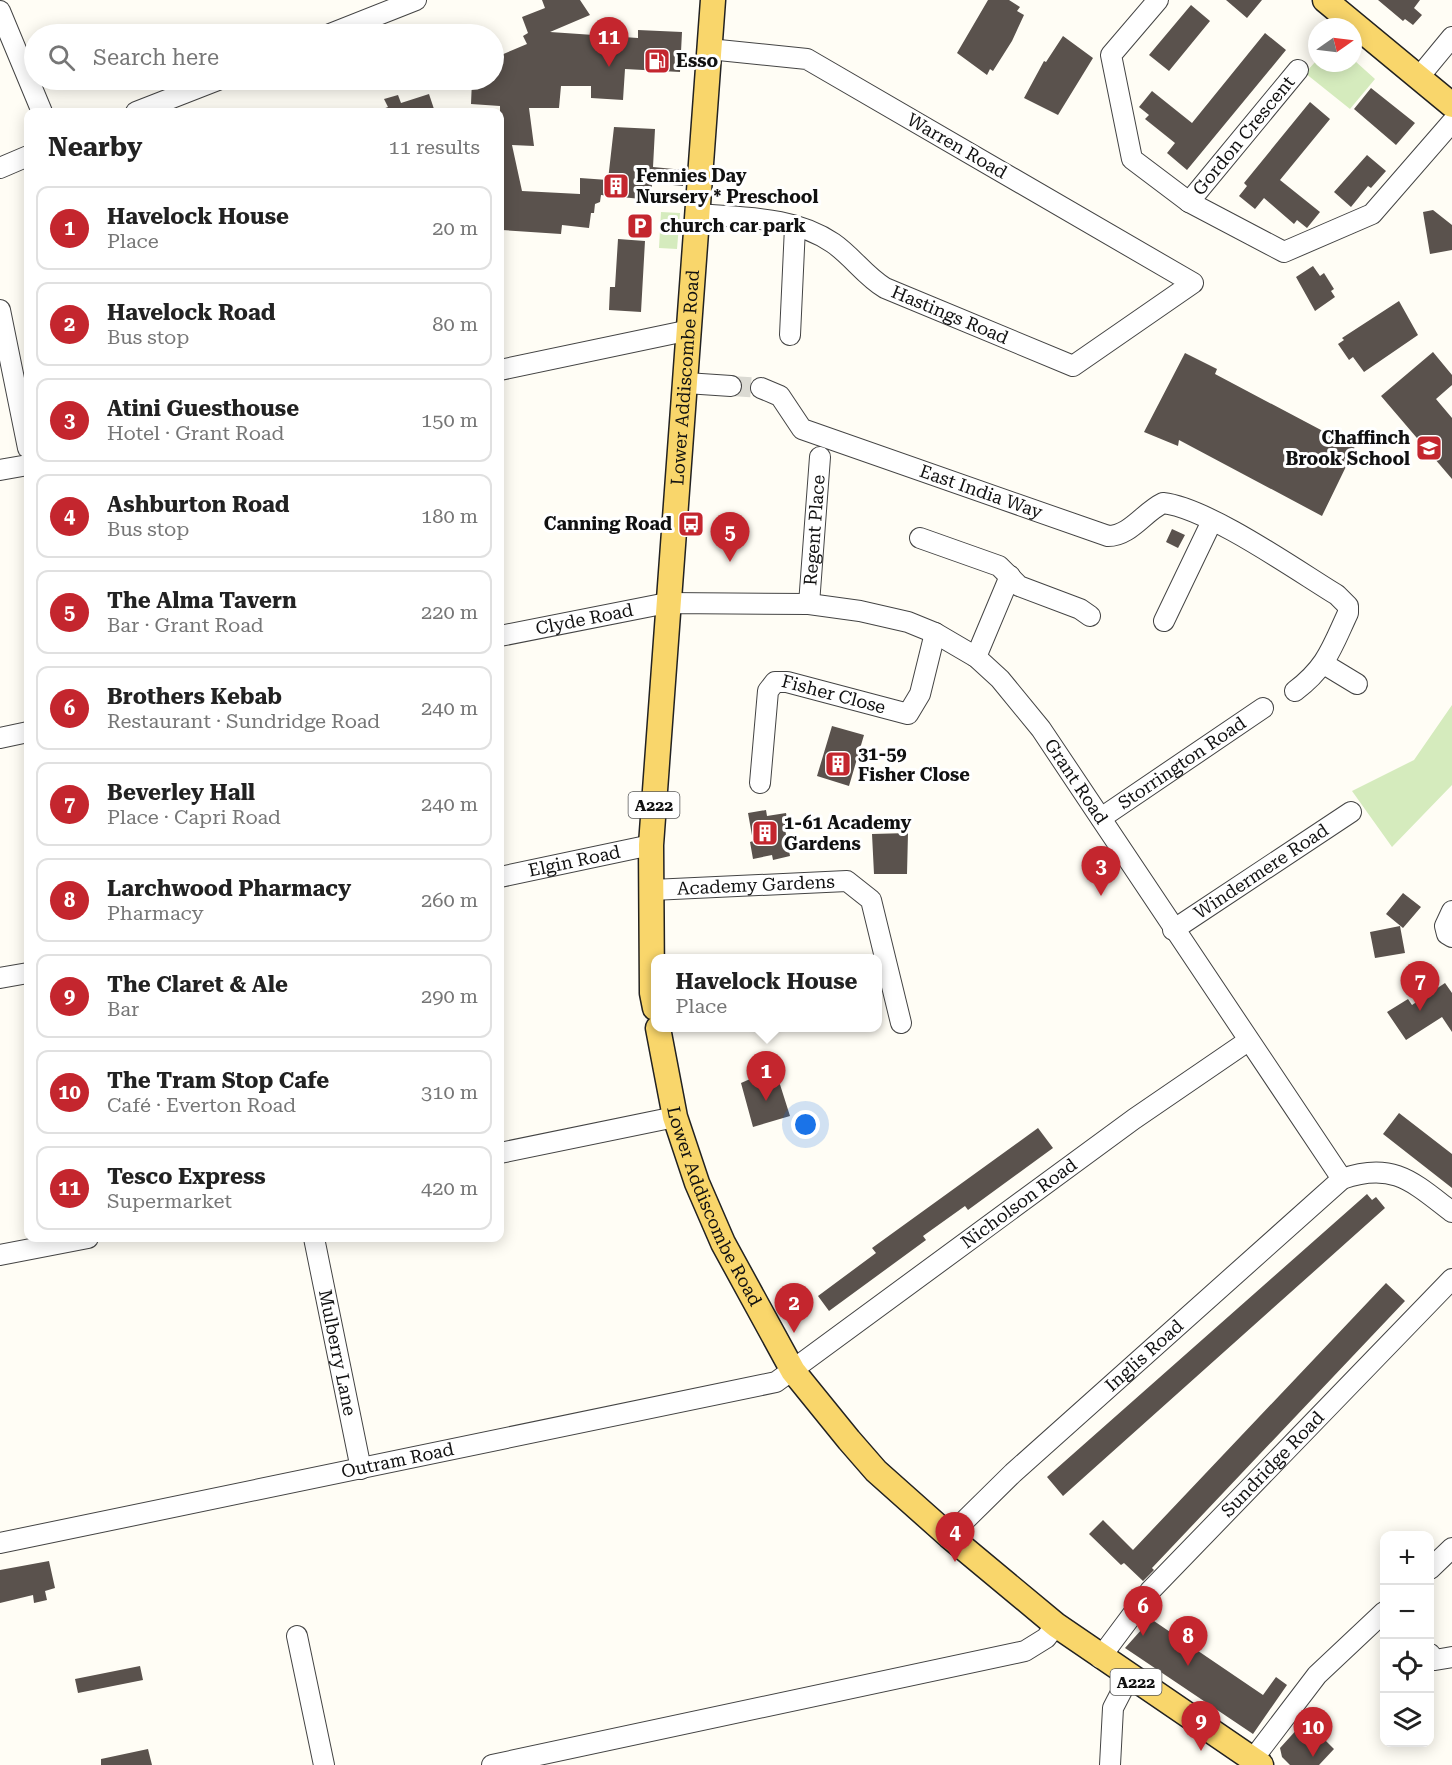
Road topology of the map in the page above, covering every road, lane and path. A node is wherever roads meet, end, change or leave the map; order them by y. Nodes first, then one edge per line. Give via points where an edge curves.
1 (8, 0) edge
2 (416, 0) edge
3 (713, 0) edge
4 (1158, 0) edge
5 (1325, 0) edge
6 (0, 4) edge
7 (0, 11) edge
8 (355, 24) edge
9 (1452, 38) edge
10 (710, 49) junction
11 (24, 69) edge
12 (1298, 70) dead end
13 (1419, 77) junction
14 (33, 90) edge
15 (192, 90) edge
16 (1452, 105) edge
17 (40, 108) edge
18 (146, 108) edge
19 (1452, 122) edge
20 (24, 158) edge
21 (0, 168) edge
22 (1189, 202) junction
23 (698, 214) junction
24 (795, 227) junction
25 (1192, 283) joint
26 (0, 310) edge
27 (690, 330) junction
28 (790, 335) dead end
29 (504, 369) edge
30 (686, 383) junction
31 (731, 386) tunnel mouth
32 (761, 388) tunnel mouth
33 (24, 428) edge
34 (820, 457) dead end
35 (24, 466) edge
36 (0, 470) edge
37 (1212, 520) junction
38 (920, 538) dead end
39 (1010, 576) junction
40 (667, 603) junction
41 (809, 604) junction
42 (1090, 616) dead end
43 (1164, 621) dead end
44 (935, 633) junction
45 (504, 635) edge
46 (976, 657) junction
47 (1324, 664) junction
48 (1358, 684) dead end
49 (1295, 691) dead end
50 (1263, 708) dead end
51 (24, 733) edge
52 (0, 738) edge
53 (760, 783) dead end
54 (1351, 812) dead end
55 (1101, 818) junction
56 (651, 845) junction
57 (504, 876) edge
58 (652, 890) junction
59 (1452, 911) edge
60 (1173, 930) junction
61 (1452, 937) edge
62 (652, 954) edge
63 (24, 973) edge
64 (0, 978) edge
65 (901, 1023) dead end
66 (659, 1032) edge
67 (1248, 1041) junction
68 (675, 1117) junction
69 (504, 1152) edge
70 (1342, 1179) junction
71 (1452, 1212) edge
72 (68, 1242) edge
73 (315, 1242) edge
74 (0, 1256) edge
75 (1452, 1279) edge
76 (793, 1371) junction
77 (361, 1469) junction
78 (949, 1536) junction
79 (0, 1543) edge
80 (1452, 1548) edge
81 (1434, 1565) edge
82 (1380, 1616) edge
83 (1056, 1625) junction
84 (297, 1636) dead end
85 (1452, 1657) edge
86 (1100, 1658) junction
87 (1434, 1659) edge
88 (1129, 1677) junction
89 (1257, 1762) edge
90 (324, 1765) edge
91 (492, 1765) edge
92 (1110, 1765) edge

1 - 6 street
2 - 8 street
3 - 10 main road, Lower Addiscombe Road / A222
4 - 22 street, Gordon Crescent via 1111,55 1132,159
5 - 13 main road
7 - 11 street
9 - 13 street
10 - 23 main road, Lower Addiscombe Road / A222
10 - 25 street, Warren Road via 807,59
12 - 22 street, Gordon Crescent
13 - 16 main road
14 - 17 street
15 - 18 street
19 - 22 street, Gordon Crescent via 1372,214 1284,252
20 - 21 street
23 - 24 street, Hastings Road via 775,220
23 - 27 main road, Lower Addiscombe Road / A222
24 - 25 street, Hastings Road via 832,243 885,288 1073,366
24 - 28 street
26 - 33 street
27 - 29 street
27 - 30 main road, Lower Addiscombe Road / A222
30 - 31 street
30 - 40 main road, Lower Addiscombe Road / A222
32 - 37 street, East India Way via 780,396 802,429 1108,536 1118,536 1163,502
34 - 41 street, Regent Place
35 - 36 street
37 - 43 street
37 - 47 street, East India Way via 1345,600 1348,613
38 - 39 street via 999,566
39 - 42 street via 1019,586
39 - 46 street
40 - 41 street, Grant Road
40 - 45 street, Clyde Road
40 - 56 main road, Lower Addiscombe Road / A222
41 - 44 street, Grant Road via 909,622
44 - 46 street, Grant Road
44 - 53 street, Fisher Close via 920,693 908,714 775,682 768,691
46 - 55 street, Grant Road via 1000,679 1041,729
47 - 48 street
47 - 49 street, East India Way via 1317,675
50 - 55 street, Storrington Road
51 - 52 street
54 - 60 street, Windermere Road
55 - 60 street, Grant Road
56 - 57 street, Elgin Road
56 - 58 main road, Lower Addiscombe Road / A222
58 - 62 main road, Lower Addiscombe Road / A222
58 - 65 street, Academy Gardens via 847,880 871,900
59 - 61 street via 1445,926
60 - 67 street, Grant Road
63 - 64 street
66 - 68 main road, Lower Addiscombe Road / A222
67 - 70 street, Grant Road
67 - 76 street, Nicholson Road via 1134,1119
68 - 69 street
68 - 76 main road, Lower Addiscombe Road / A222 via 723,1243
70 - 71 street via 1372,1171 1408,1178
70 - 78 street, Inglis Road via 1013,1473
72 - 74 street
73 - 77 street, Mulberry Lane
75 - 86 street, Sundridge Road via 1150,1591
76 - 77 street, Outram Road via 776,1382
76 - 78 main road, Lower Addiscombe Road / A222 via 876,1471
77 - 79 street, Outram Road
78 - 83 main road, Lower Addiscombe Road / A222
80 - 81 street
82 - 89 street via 1317,1675
83 - 86 main road, Lower Addiscombe Road / A222
83 - 91 street via 1046,1638 1025,1651
84 - 90 street
85 - 87 street
86 - 88 main road, Lower Addiscombe Road / A222
88 - 89 main road, Lower Addiscombe Road / A222
88 - 92 street via 1113,1708

